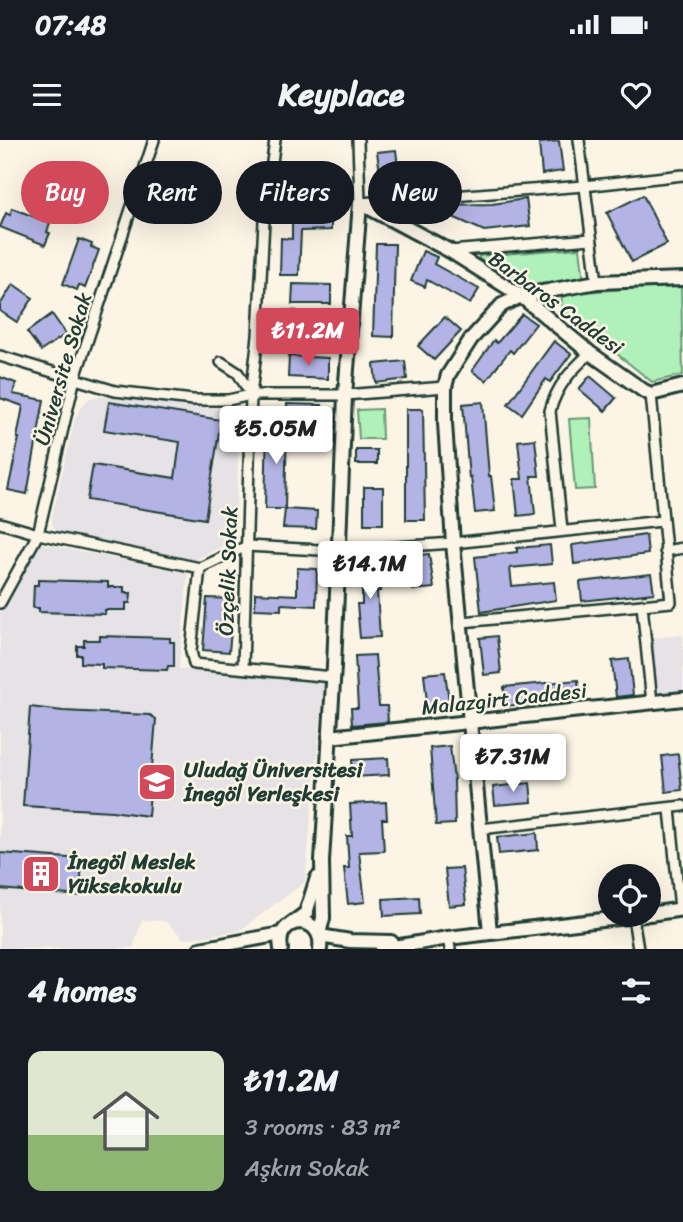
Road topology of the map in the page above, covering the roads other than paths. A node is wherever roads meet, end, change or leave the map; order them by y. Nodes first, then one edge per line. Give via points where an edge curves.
1 (154, 140) edge
2 (275, 140) edge
3 (351, 140) edge
4 (358, 140) edge
5 (579, 140) edge
6 (683, 175) edge
7 (584, 186) junction
8 (360, 203) junction
9 (590, 239) junction
10 (450, 251) junction
11 (683, 279) edge
12 (597, 282) junction
13 (521, 296) junction
14 (590, 353) junction
15 (0, 356) edge
16 (221, 362) dead end
17 (75, 378) junction
18 (683, 386) edge
19 (445, 387) junction
20 (651, 394) junction
21 (251, 395) junction
22 (345, 395) junction
23 (662, 521) junction
24 (0, 523) edge
25 (562, 530) junction
26 (38, 534) junction
27 (453, 543) junction
28 (247, 546) junction
29 (683, 548) edge
30 (338, 551) junction
31 (665, 551) junction
32 (200, 568) junction
33 (0, 603) edge
34 (642, 605) junction
35 (461, 622) junction
36 (243, 668) junction
37 (333, 677) junction
38 (683, 699) edge
39 (652, 703) junction
40 (471, 722) junction
41 (329, 737) junction
42 (683, 806) edge
43 (670, 809) junction
44 (480, 829) junction
45 (322, 861) junction
46 (682, 909) edge
47 (661, 913) edge
48 (598, 921) edge
49 (291, 925) junction
50 (641, 927) edge
51 (490, 932) junction
52 (281, 934) junction
53 (319, 940) edge
54 (416, 942) junction
55 (449, 943) edge
56 (200, 949) edge
57 (281, 949) edge
58 (382, 949) edge
59 (638, 949) edge

1 - 17 street, Üniversite Sokak
2 - 21 street, Özçelik Sokak
3 - 4 street
4 - 8 street
5 - 7 street
6 - 7 street
7 - 8 street
7 - 9 street
8 - 10 main road, Barbaros Caddesi
8 - 22 main road
9 - 10 street
9 - 12 street
10 - 13 main road, Barbaros Caddesi
11 - 12 main road
12 - 13 main road
13 - 14 main road, Barbaros Caddesi
13 - 19 main road via 502,305 471,339
14 - 20 main road, Barbaros Caddesi
14 - 25 street via 568,373 550,411
15 - 17 street
16 - 21 street via 238,373
17 - 21 street via 115,391 161,397 228,400
17 - 26 street, Üniversite Sokak
18 - 20 main road
19 - 22 street
19 - 27 main road
20 - 23 street
21 - 22 street
21 - 28 street, Özçelik Sokak
22 - 30 main road
23 - 25 street
23 - 31 street
24 - 26 street
25 - 27 street
26 - 32 street
26 - 33 street, Üniversite Sokak
27 - 30 street
27 - 35 main road
28 - 30 street
28 - 32 street
28 - 36 street, Özçelik Sokak
29 - 31 street
30 - 37 main road
31 - 34 street via 671,602
32 - 36 street via 192,660 194,664
34 - 35 street
34 - 39 street
35 - 40 main road
36 - 37 street
37 - 41 main road
38 - 39 main road, Malazgirt Caddesi
39 - 40 main road, Malazgirt Caddesi
40 - 41 main road, Malazgirt Caddesi
40 - 44 main road
41 - 45 main road
42 - 43 street
43 - 44 street
43 - 46 street
44 - 51 main road
45 - 49 main road via 306,913
45 - 53 main road
46 - 47 main road
48 - 51 main road
49 - 52 main road
49 - 53 main road via 304,922 315,929
50 - 59 street
51 - 55 main road
52 - 56 main road
52 - 57 main road
53 - 54 main road
54 - 55 main road
54 - 58 main road

